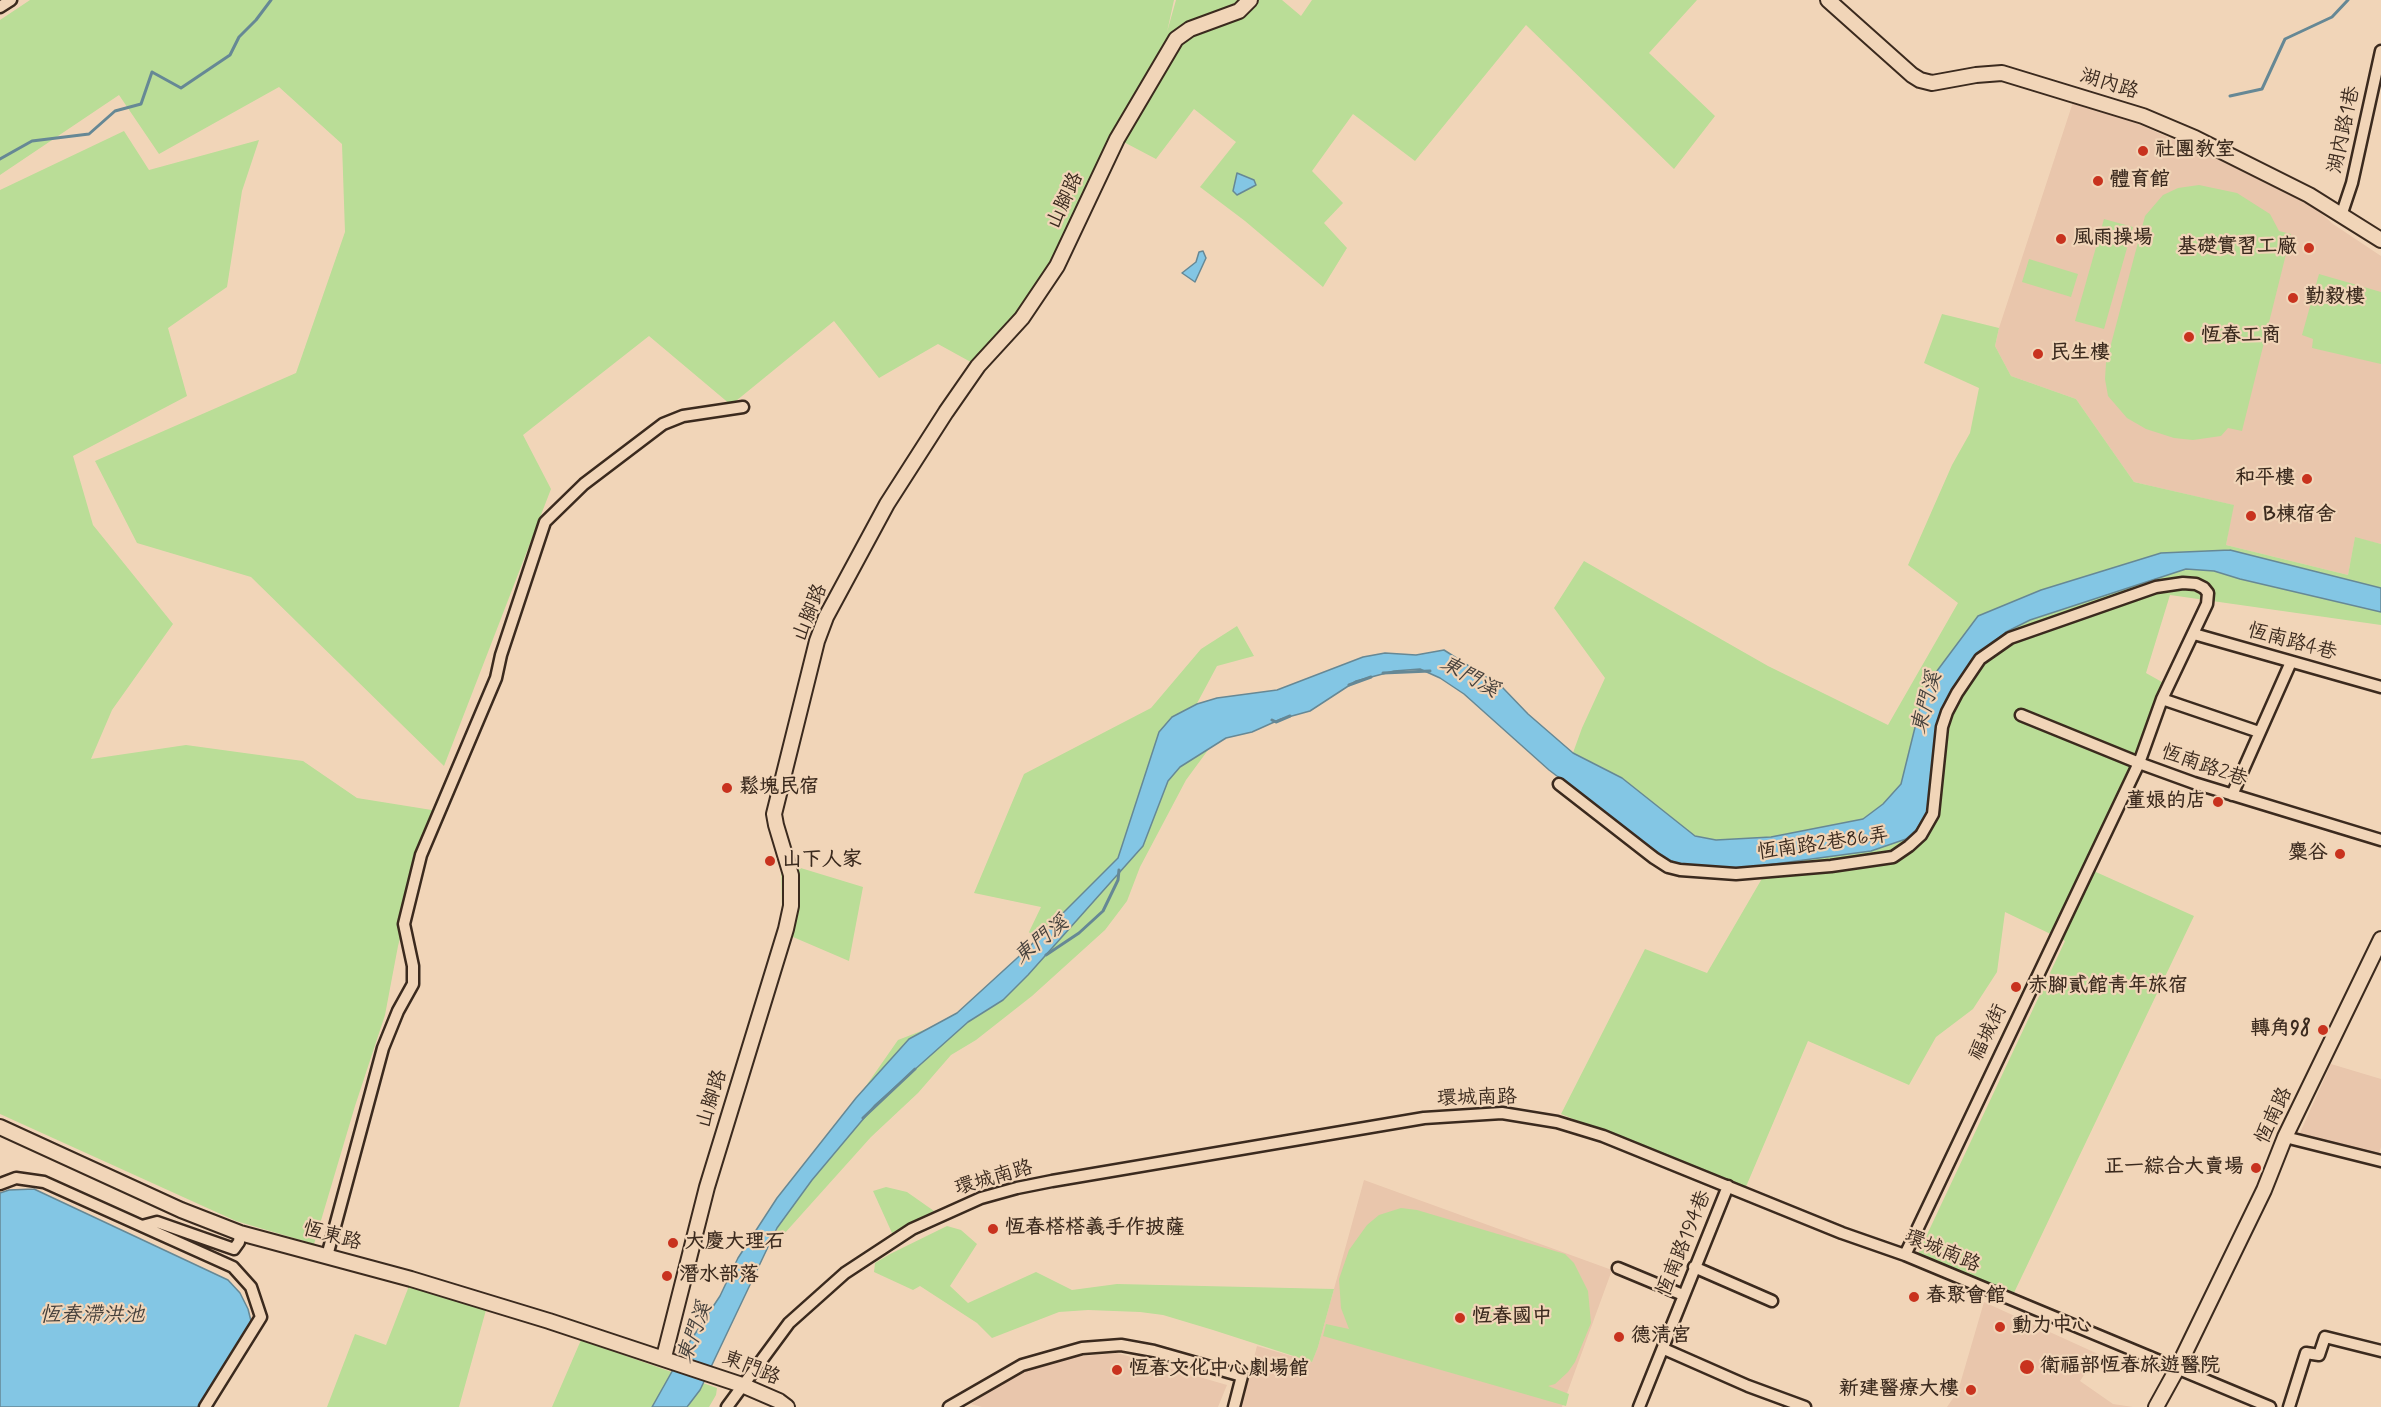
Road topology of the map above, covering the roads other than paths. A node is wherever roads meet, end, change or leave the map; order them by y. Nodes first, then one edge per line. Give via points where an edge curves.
1 (11, 0) edge
2 (1250, 0) edge
3 (1828, 0) edge
4 (0, 7) edge
5 (2381, 51) edge
6 (2341, 216) junction
7 (2381, 240) edge
8 (743, 407) dead end
9 (2194, 634) junction
10 (2291, 662) junction
11 (2381, 687) edge
12 (2162, 699) junction
13 (2021, 715) dead end
14 (2259, 732) junction
15 (2139, 763) junction
16 (1559, 784) dead end
17 (2232, 795) junction
18 (2381, 840) edge
19 (2381, 939) edge
20 (0, 1127) edge
21 (2285, 1137) junction
22 (2381, 1161) edge
23 (0, 1184) edge
24 (1728, 1186) junction
25 (142, 1226) junction
26 (240, 1233) junction
27 (1905, 1255) junction
28 (327, 1256) junction
29 (1694, 1267) junction
30 (1618, 1268) dead end
31 (1683, 1295) junction
32 (1772, 1301) dead end
33 (1664, 1349) junction
34 (2381, 1351) edge
35 (668, 1359) junction
36 (2177, 1369) junction
37 (742, 1385) junction
38 (205, 1407) edge
39 (727, 1407) edge
40 (788, 1407) edge
41 (949, 1407) edge
42 (1234, 1407) edge
43 (1639, 1407) edge
44 (1805, 1407) edge
45 (2156, 1407) edge
46 (2270, 1407) edge
47 (2289, 1407) edge

1 - 4 street
2 - 35 street, 山腳路 via 1239,10 1190,29 1176,39 1117,139 1058,266 1022,318 978,366 946,412 887,504 826,617 774,814 790,875 791,906 706,1187
3 - 6 street, 湖內路 via 1920,80 1932,82 2002,73 2122,109 2195,138 2309,195
5 - 6 street, 湖內路1巷
6 - 7 street, 湖內路
8 - 28 street via 694,414 663,424 584,484 545,522 496,678 422,855 404,924 413,984 383,1048
9 - 10 street, 恆南路4巷
9 - 12 street, 恆南路2巷86弄
9 - 16 street, 恆南路2巷86弄 via 2208,593 2196,584 2183,583 2156,587 2039,627 1993,648 1980,659 1947,711 1933,814 1921,835 1893,857 1736,874 1680,870 1654,858
10 - 11 street, 恆南路4巷
10 - 14 street
12 - 14 street
12 - 15 street, 恆南路2巷86弄
13 - 15 street, 恆南路2巷
14 - 17 street
15 - 17 street, 恆南路2巷
15 - 27 street, 福城街
17 - 18 street, 恆南路2巷
19 - 21 street, 恆南路
20 - 26 street, 恆東路
21 - 22 street
21 - 36 street, 恆南路 via 2264,1190
23 - 25 street via 16,1178 44,1182
24 - 27 street, 環城南路
24 - 29 street, 恆南路194巷
24 - 37 street, 環城南路 via 1603,1136 1557,1122 1502,1113 1424,1118 1017,1188 981,1198 912,1229 862,1261 789,1323
25 - 26 street via 157,1222 234,1248
25 - 38 street via 233,1267 251,1287 261,1317
26 - 28 street, 恆東路
27 - 36 street, 環城南路
28 - 35 street, 恆東路
29 - 31 street, 恆南路194巷
29 - 32 street
30 - 31 street
31 - 33 street, 恆南路194巷
33 - 43 street, 恆南路194巷
33 - 44 street
34 - 47 street via 2325,1337 2319,1355 2306,1353
35 - 37 street, 東門路
36 - 45 street, 恆南路
36 - 46 street, 環城南路
37 - 39 street, 環城南路
37 - 40 street, 東門路
41 - 42 street via 1022,1365 1054,1354 1121,1345 1242,1376

